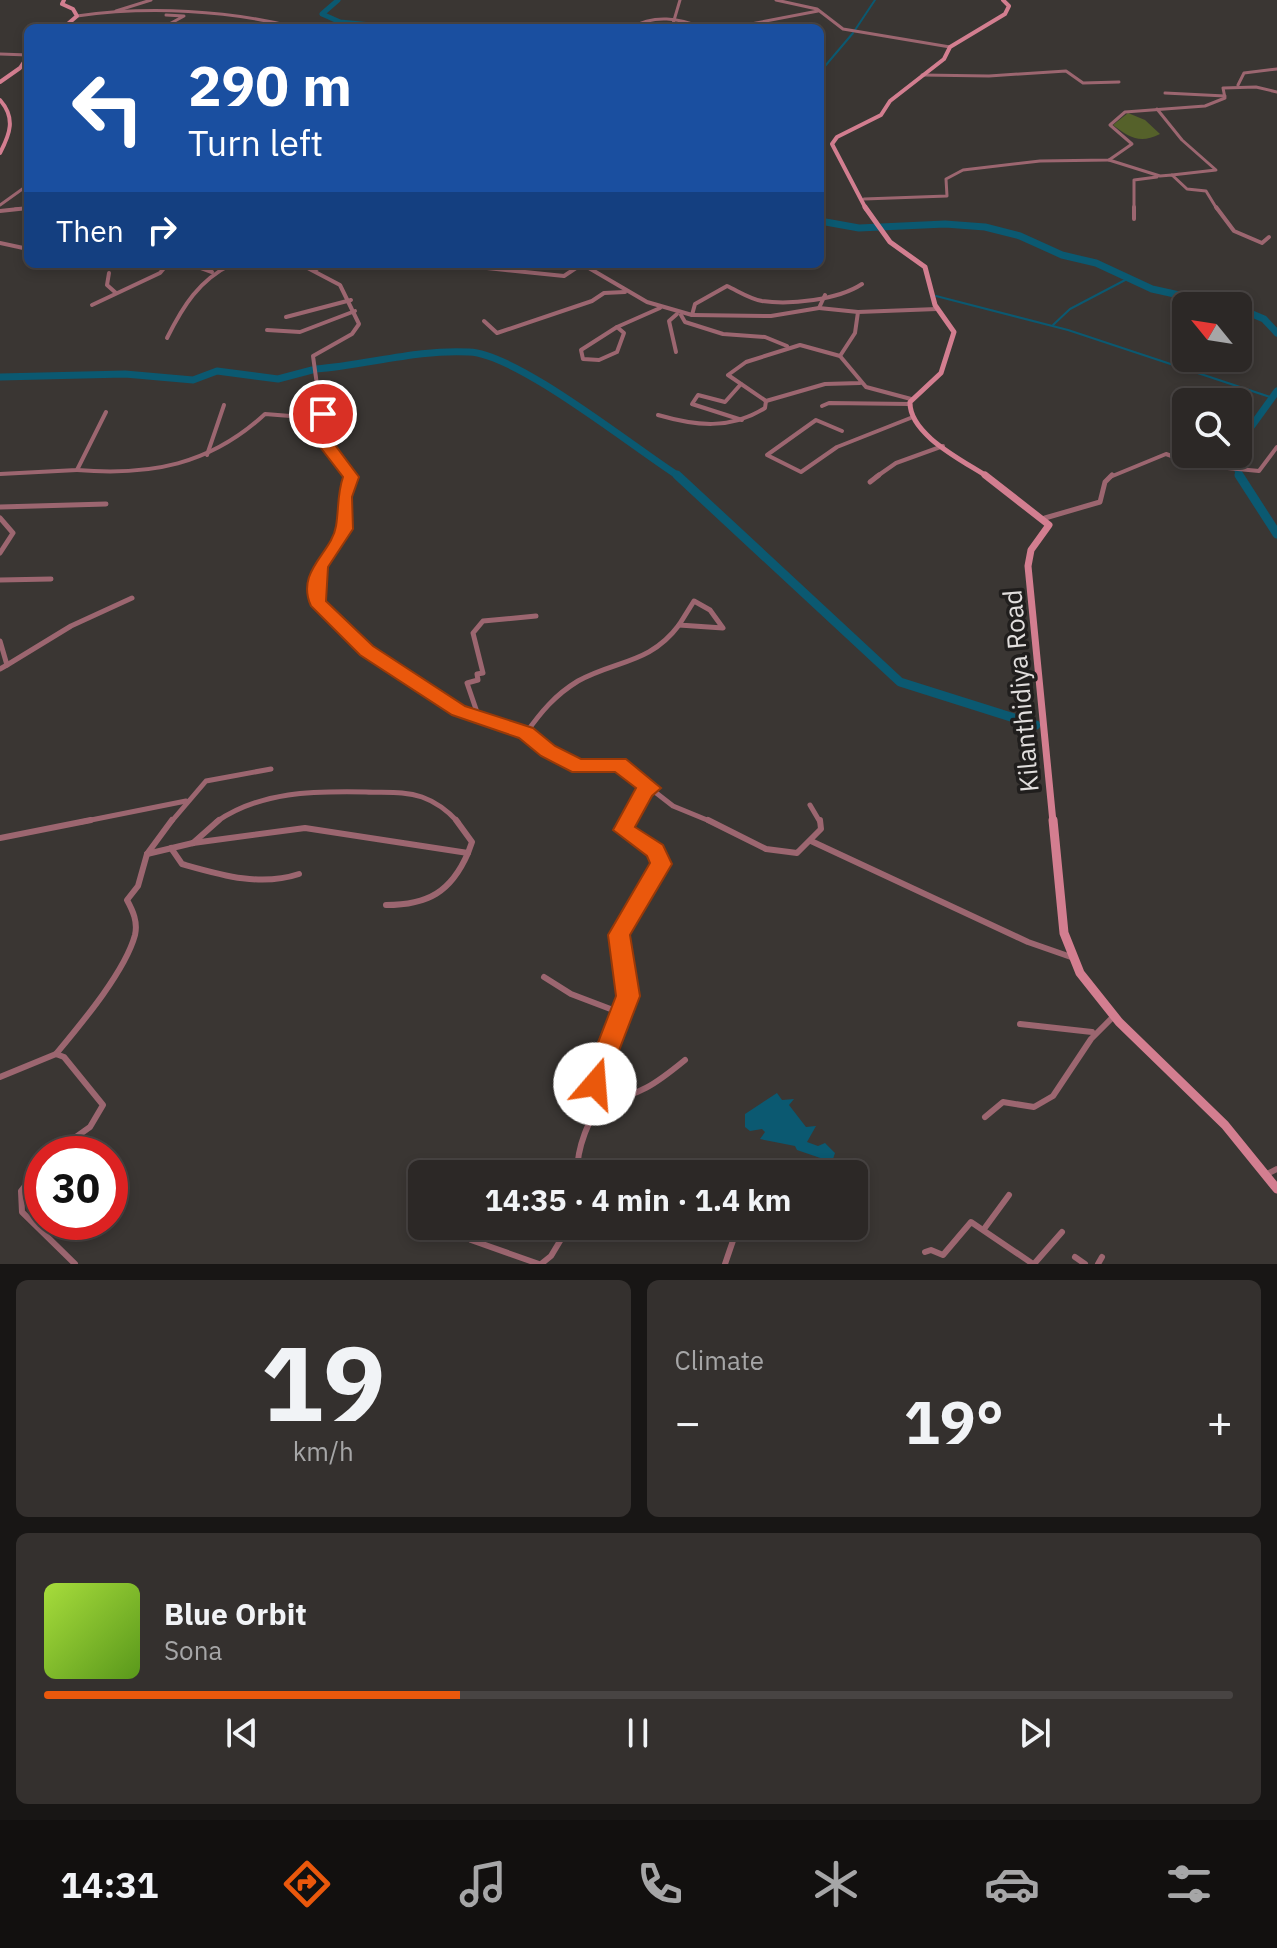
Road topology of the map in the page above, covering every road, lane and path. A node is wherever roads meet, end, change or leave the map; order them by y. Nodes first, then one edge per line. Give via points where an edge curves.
1 (64, 0) edge
2 (151, 0) edge
3 (680, 0) edge
4 (776, 0) edge
5 (1003, 0) edge
6 (819, 11) junction
7 (115, 12) junction
8 (167, 12) junction
9 (77, 16) junction
10 (676, 20) junction
11 (68, 24) edge
12 (169, 24) edge
13 (286, 24) edge
14 (638, 24) edge
15 (674, 24) edge
16 (690, 24) edge
17 (751, 24) edge
18 (950, 47) junction
19 (0, 54) edge
20 (24, 56) edge
21 (24, 62) edge
22 (1277, 69) edge
23 (922, 75) junction
24 (0, 82) edge
25 (1119, 82) dead end
26 (1237, 86) junction
27 (1277, 92) edge
28 (1165, 93) dead end
29 (1225, 96) junction
30 (0, 100) edge
31 (1157, 109) junction
32 (3, 144) edge
33 (0, 153) edge
34 (1109, 160) junction
35 (1172, 175) junction
36 (1160, 176) junction
37 (24, 185) edge
38 (864, 199) junction
39 (0, 208) edge
40 (24, 208) edge
41 (1134, 219) dead end
42 (1269, 237) dead end
43 (0, 243) edge
44 (24, 248) edge
45 (164, 268) edge
46 (201, 268) edge
47 (222, 268) edge
48 (310, 268) edge
49 (318, 268) edge
50 (487, 268) dead end
51 (576, 268) edge
52 (590, 268) edge
53 (315, 270) junction
54 (212, 272) junction
55 (109, 273) dead end
56 (862, 284) dead end
57 (626, 292) junction
58 (117, 293) junction
59 (825, 295) junction
60 (351, 300) junction
61 (92, 305) dead end
62 (661, 308) junction
63 (819, 308) junction
64 (937, 309) junction
65 (355, 311) junction
66 (858, 312) junction
67 (679, 314) junction
68 (692, 315) junction
69 (286, 317) dead end
70 (484, 321) dead end
71 (616, 326) junction
72 (267, 330) dead end
73 (167, 338) dead end
74 (788, 346) junction
75 (676, 352) dead end
76 (840, 356) junction
77 (860, 383) junction
78 (741, 384) junction
79 (766, 401) junction
80 (910, 402) junction
81 (847, 404) junction
82 (224, 405) dead end
83 (822, 406) dead end
84 (845, 411) dead end
85 (106, 412) dead end
86 (323, 414) junction
87 (658, 415) dead end
88 (913, 417) junction
89 (743, 420) junction
90 (842, 431) dead end
91 (943, 446) junction
92 (1277, 447) edge
93 (207, 455) junction
94 (77, 470) junction
95 (0, 474) edge
96 (870, 482) dead end
97 (106, 504) dead end
98 (0, 507) edge
99 (0, 518) edge
100 (1045, 518) junction
101 (0, 553) edge
102 (51, 579) dead end
103 (0, 580) edge
104 (132, 598) dead end
105 (536, 616) dead end
106 (678, 625) junction
107 (0, 641) edge
108 (7, 665) junction
109 (0, 669) edge
110 (479, 718) junction
111 (526, 733) junction
112 (271, 769) dead end
113 (651, 788) junction
114 (186, 801) junction
115 (810, 805) dead end
116 (0, 838) edge
117 (811, 841) junction
118 (193, 843) junction
119 (171, 848) junction
120 (468, 853) junction
121 (147, 854) junction
122 (299, 874) dead end
123 (386, 905) dead end
124 (1071, 957) junction
125 (544, 977) dead end
126 (621, 1013) junction
127 (1113, 1017) junction
128 (1020, 1024) dead end
129 (1093, 1032) junction
130 (56, 1054) junction
131 (685, 1060) dead end
132 (0, 1077) edge
133 (603, 1096) junction
134 (985, 1117) dead end
135 (78, 1136) edge
136 (577, 1160) edge
137 (1277, 1169) edge
138 (1267, 1174) junction
139 (24, 1186) edge
140 (1277, 1189) edge
141 (1009, 1195) dead end
142 (24, 1214) edge
143 (984, 1229) junction
144 (1062, 1232) dead end
145 (51, 1240) edge
146 (471, 1240) edge
147 (563, 1240) edge
148 (733, 1240) edge
149 (925, 1252) dead end
150 (1075, 1257) dead end
151 (75, 1264) edge
152 (540, 1264) edge
153 (725, 1264) edge
154 (1034, 1264) edge
155 (1085, 1264) edge

1 - 9 street via 62,4
2 - 7 street
3 - 10 street
4 - 6 street
5 - 18 street via 1009,6 1005,14
6 - 17 street
6 - 18 street via 843,29
7 - 8 street
7 - 9 street
8 - 12 street via 184,16
8 - 13 street via 209,11
9 - 11 street
10 - 14 street via 652,17
10 - 15 street
10 - 16 street
18 - 23 street via 944,59
19 - 20 street
21 - 24 street
22 - 26 street via 1241,74
23 - 25 street via 1066,71 1083,83
23 - 38 street via 881,115 833,141 842,171
26 - 27 street
26 - 29 street via 1223,88
28 - 29 street
29 - 31 street via 1205,106
30 - 32 street via 12,117
31 - 34 street via 1125,112 1110,125 1132,144
31 - 35 street via 1216,170
32 - 33 street
34 - 36 street
34 - 38 street via 963,170 946,179 947,196
35 - 36 street
35 - 42 street via 1187,189 1206,191 1228,229 1244,240 1262,243
36 - 41 street via 1134,180
37 - 39 street
38 - 64 street via 893,245 925,267
39 - 40 street
43 - 44 street
45 - 58 street
46 - 54 street
47 - 54 street
48 - 53 street
49 - 53 street
50 - 51 street via 564,276
52 - 57 street
53 - 60 street via 347,288
54 - 73 street via 189,298
55 - 58 street via 107,285
56 - 59 street via 857,290
57 - 62 street
57 - 70 street via 604,293 497,333
58 - 61 street
59 - 63 street
59 - 68 street via 759,301 727,286 695,304
60 - 65 street
60 - 69 street
62 - 67 street
62 - 71 street
63 - 66 street
63 - 68 street via 764,318
64 - 66 street
64 - 80 street via 955,337 940,376
65 - 72 street via 305,331 277,335
65 - 86 street via 359,324 352,334 313,356
66 - 76 street via 855,333
67 - 68 street
67 - 74 street via 685,322 723,334 765,337
67 - 75 street via 669,321
71 - 71 street via 581,350 583,359 599,360 617,352 624,333
74 - 76 street
74 - 78 street via 730,371 728,375
76 - 77 street
77 - 79 street via 825,384
77 - 80 street
78 - 79 street
78 - 89 street via 725,402 706,394 692,404
79 - 89 street via 765,408
80 - 81 street
80 - 88 street
81 - 83 street
81 - 84 street
82 - 93 street
85 - 94 street
86 - 93 street via 265,414 231,443
86 - 110 street via 325,443 351,477 344,497 344,529 319,567 317,602 366,651 459,711
87 - 89 street via 700,427
88 - 90 street via 837,447 801,472 767,455 816,420
88 - 91 street
91 - 96 street via 896,463
91 - 100 street
92 - 100 street via 1263,468 1245,471 1190,464 1163,453 1113,474 1100,502
93 - 94 street via 164,467
94 - 95 street
97 - 98 street
99 - 101 street via 13,533
100 - 124 street, Kilanthidiya Road via 1049,529 1031,550 1028,566 1053,843
102 - 103 street
104 - 108 street via 71,626
105 - 110 street via 483,621 473,633 484,670 478,680 467,683
106 - 106 street via 709,629 723,628 710,610 694,601
106 - 111 street via 651,654 580,680 549,701
107 - 108 street
108 - 109 street
110 - 111 street
111 - 113 street via 579,766 619,764
112 - 114 street via 206,781
113 - 117 street via 673,806 766,849 797,853
113 - 126 street via 623,830 656,851 661,864 619,935 628,985
114 - 116 street
114 - 121 street
115 - 117 street via 821,829
117 - 124 street
118 - 119 street
118 - 120 street via 305,828
118 - 120 street via 217,818 255,800 290,792 408,794 427,798 465,829 472,842
119 - 121 street
119 - 122 street via 182,864 236,877 287,880
120 - 123 street via 455,883 440,894 424,902
121 - 130 street via 138,886 127,900 135,915 135,935 100,1000
124 - 127 street, Kilanthidiya Road via 1082,982
125 - 126 street
126 - 133 street via 596,1076
127 - 129 street
127 - 138 street, Kilanthidiya Road
128 - 129 street
129 - 134 street via 1071,1079 1040,1106 1008,1100
130 - 132 street
130 - 135 street via 103,1105 101,1115
131 - 133 street via 662,1081 619,1098
133 - 136 street via 584,1131
137 - 138 street
138 - 140 street, Kilanthidiya Road
139 - 142 street via 18,1201
141 - 143 street
143 - 149 street via 971,1222 943,1255
143 - 154 street
144 - 154 street
145 - 151 street
146 - 152 street
147 - 152 street
148 - 153 street
150 - 155 street

